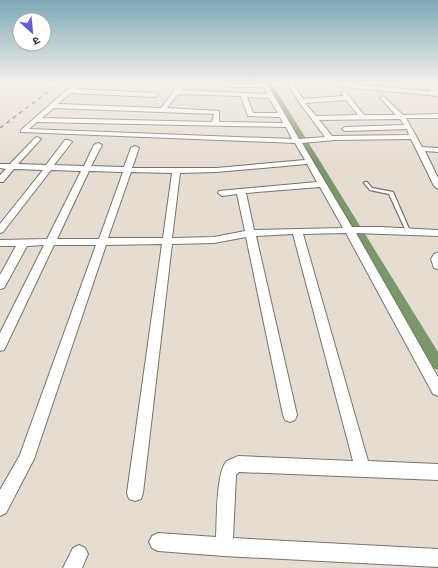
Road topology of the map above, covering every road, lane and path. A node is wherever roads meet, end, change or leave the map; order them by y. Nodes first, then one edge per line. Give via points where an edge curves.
1 (48, 109) edge
2 (157, 109) edge
3 (248, 109) edge
4 (278, 109) edge
5 (307, 109) edge
6 (356, 109) edge
7 (394, 109) edge
8 (163, 110) joint
9 (281, 115) junction
10 (438, 116) edge
11 (362, 117) junction
12 (402, 117) junction
13 (315, 118) junction
14 (34, 120) junction
15 (215, 124) junction
16 (0, 125) edge
17 (287, 125) junction
18 (409, 128) junction
19 (345, 129) dead end
20 (414, 137) junction
21 (330, 138) junction
22 (37, 139) dead end
23 (301, 141) junction
24 (68, 142) dead end
25 (98, 145) dead end
26 (135, 148) dead end
27 (420, 149) junction
28 (438, 150) edge
29 (308, 162) junction
30 (0, 166) edge
31 (13, 166) junction
32 (49, 168) junction
33 (85, 169) junction
34 (128, 171) junction
35 (176, 171) junction
36 (0, 180) edge
37 (366, 183) dead end
38 (321, 184) junction
39 (438, 186) edge
40 (241, 191) junction
41 (222, 193) dead end
42 (0, 230) edge
43 (351, 230) junction
44 (297, 231) junction
45 (408, 231) junction
46 (250, 233) junction
47 (438, 233) edge
48 (166, 241) junction
49 (102, 242) junction
50 (0, 243) edge
51 (23, 243) junction
52 (51, 243) junction
53 (438, 256) edge
54 (438, 266) edge
55 (0, 285) edge
56 (0, 346) edge
57 (438, 390) edge
58 (290, 414) dead end
59 (363, 470) junction
60 (438, 472) edge
61 (135, 493) dead end
62 (0, 507) edge
63 (158, 542) dead end
64 (224, 547) junction
65 (438, 558) edge

1 - 14 street
2 - 8 street
3 - 9 street via 250,115
4 - 9 street
5 - 13 street
6 - 11 street
7 - 12 street
8 - 15 street via 216,112
9 - 17 street
10 - 12 street
11 - 12 street
11 - 13 street
12 - 18 street
13 - 21 street
14 - 15 street
14 - 16 path
14 - 23 street via 23,131
15 - 17 street
17 - 23 street
18 - 19 street
18 - 20 street
20 - 21 street
20 - 27 street
21 - 23 street
22 - 31 street
23 - 29 street
24 - 32 street
25 - 33 street
26 - 34 street
27 - 28 street
27 - 39 street
29 - 35 street
29 - 38 street
30 - 31 street
31 - 32 street
31 - 36 street
32 - 33 street
32 - 42 street
33 - 34 street
33 - 52 street
34 - 35 street
34 - 49 street
35 - 48 street
37 - 45 lane via 371,189 391,193
38 - 40 street
38 - 43 street
40 - 41 street
40 - 46 street
43 - 44 street
43 - 45 street
43 - 57 street
44 - 46 street
44 - 59 street
45 - 47 street
46 - 48 street via 221,240
46 - 58 street
48 - 49 street
48 - 61 street
49 - 52 street
49 - 62 street via 26,459
50 - 51 street
51 - 52 street
51 - 55 street
52 - 56 street
53 - 54 street
59 - 60 street
59 - 64 street via 247,464 232,467 227,483
63 - 64 street
64 - 65 street

